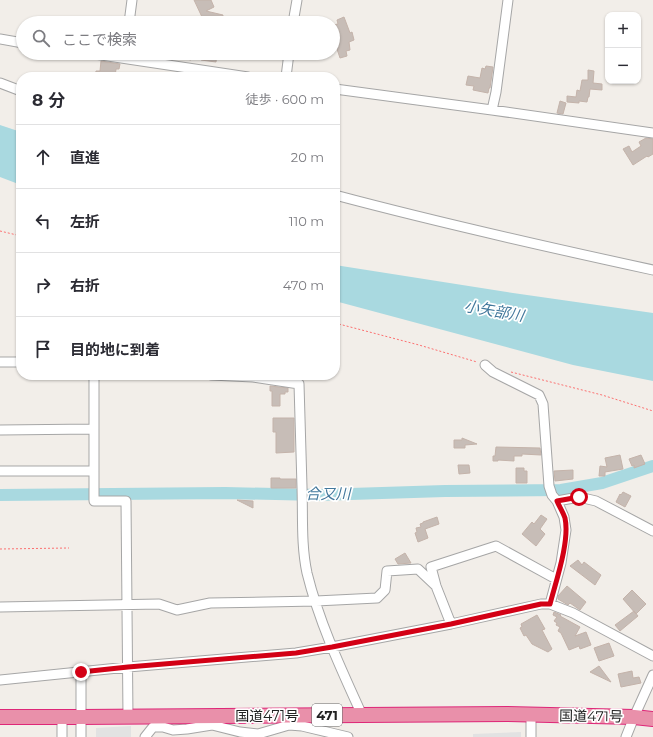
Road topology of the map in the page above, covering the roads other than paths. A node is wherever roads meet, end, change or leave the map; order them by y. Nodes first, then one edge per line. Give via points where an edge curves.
1 (132, 0) edge
2 (297, 0) edge
3 (508, 0) edge
4 (130, 16) edge
5 (294, 16) edge
6 (0, 39) edge
7 (16, 42) edge
8 (148, 60) edge
9 (288, 60) edge
10 (218, 72) edge
11 (287, 72) edge
12 (0, 83) edge
13 (16, 89) edge
14 (340, 90) edge
15 (492, 110) junction
16 (653, 133) edge
17 (340, 196) edge
18 (653, 270) edge
19 (0, 362) edge
20 (16, 362) edge
21 (486, 365) road end
22 (94, 380) edge
23 (272, 380) edge
24 (94, 429) junction
25 (0, 430) edge
26 (0, 471) edge
27 (94, 471) junction
28 (553, 494) junction
29 (653, 532) edge
30 (556, 579) junction
31 (436, 586) junction
32 (316, 601) junction
33 (550, 604) junction
34 (126, 605) junction
35 (0, 607) edge
36 (451, 624) junction
37 (332, 647) junction
38 (653, 656) edge
39 (128, 667) junction
40 (81, 672) junction
41 (653, 675) edge
42 (0, 680) edge
43 (362, 715) junction
44 (531, 715) junction
45 (0, 717) edge
46 (62, 717) junction
47 (128, 717) junction
48 (634, 717) junction
49 (80, 718) junction
50 (653, 719) edge
51 (62, 737) edge
52 (81, 737) edge
53 (145, 737) edge
54 (348, 737) edge
55 (531, 737) edge
56 (626, 737) edge

1 - 4 street
2 - 5 street
3 - 15 street
6 - 7 street
8 - 10 street
9 - 11 street
12 - 13 street
14 - 15 street
15 - 16 street
17 - 18 street via 408,215
19 - 20 street
21 - 28 street via 493,372 539,395 543,404
22 - 24 street
23 - 32 street via 298,384 302,537 307,572
24 - 25 street
24 - 27 street
26 - 27 street
27 - 34 street via 94,501 126,501
28 - 29 street via 596,501
28 - 30 street via 564,517 566,530
30 - 31 street via 496,546 431,567
30 - 33 street
31 - 32 street via 418,569 387,571 385,590 377,598
31 - 36 street
32 - 34 street via 210,603 177,610 159,604
32 - 37 street
33 - 36 street
33 - 38 street via 573,613
34 - 35 street
34 - 39 street
36 - 37 street
37 - 39 street via 296,653
37 - 43 street
39 - 40 street
39 - 47 street
40 - 42 street
40 - 49 street
41 - 48 street
43 - 44 highway, 国道471号 / 471
43 - 47 highway, 国道471号 / 471
44 - 48 highway, 国道471号 / 471
44 - 55 street
45 - 46 highway, 国道471号 / 471
46 - 49 highway, 国道471号 / 471
46 - 51 street
47 - 49 highway, 国道471号 / 471
48 - 50 highway, 国道471号 / 471
48 - 56 street
49 - 52 street
53 - 54 street via 153,727 173,730 212,725 258,734 289,725 302,726

